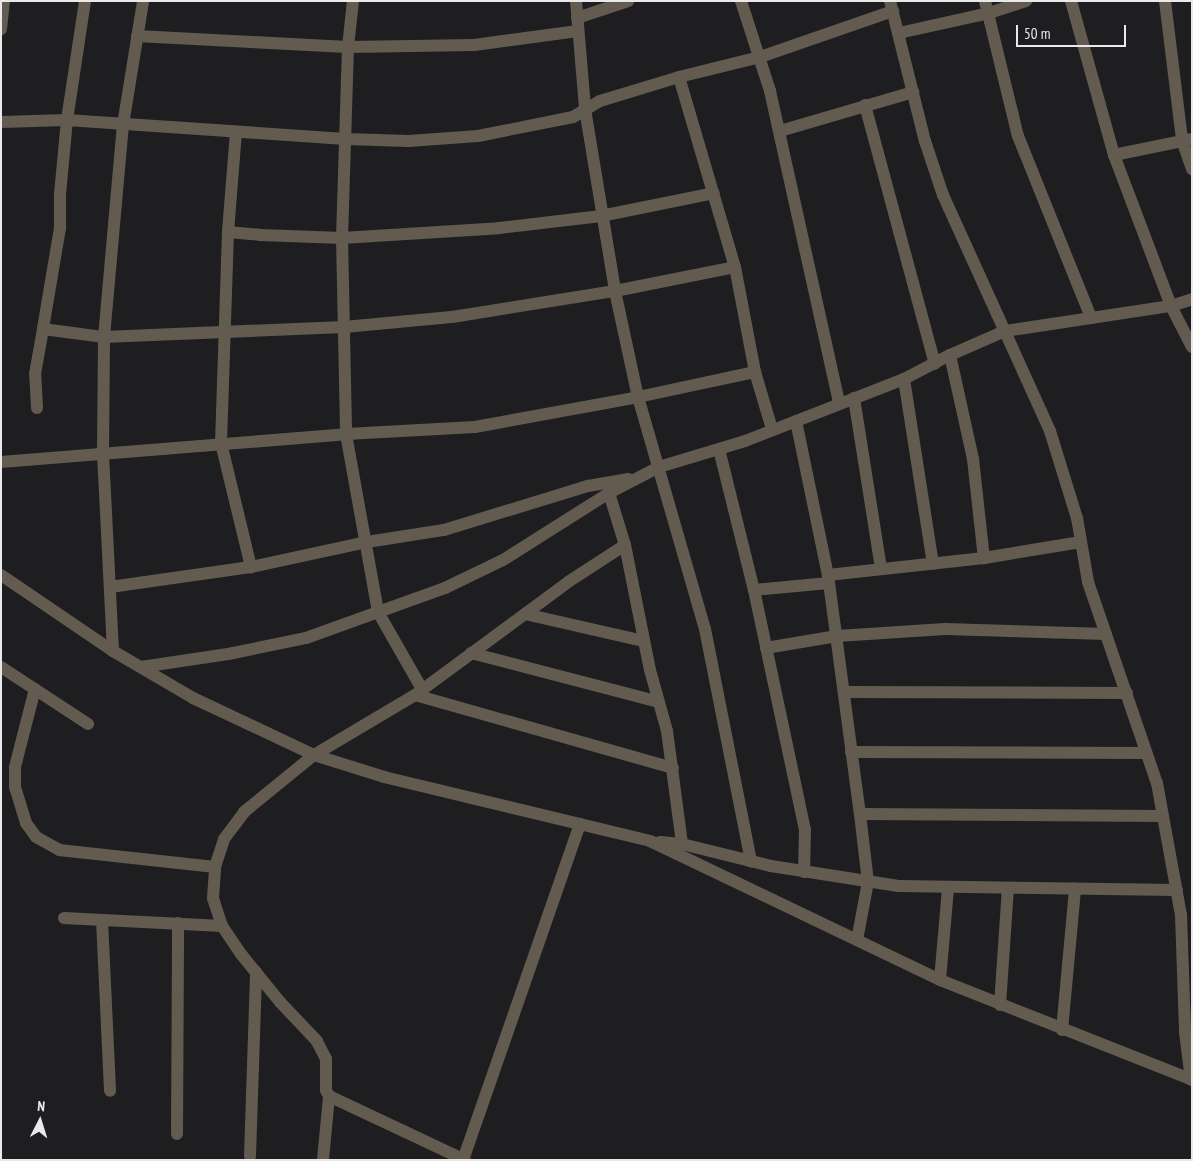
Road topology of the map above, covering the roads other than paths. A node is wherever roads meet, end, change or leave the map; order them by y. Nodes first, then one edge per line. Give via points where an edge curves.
1 (4, 1) edge
2 (86, 1) edge
3 (143, 1) edge
4 (353, 1) edge
5 (576, 1) edge
6 (628, 1) edge
7 (741, 1) edge
8 (1026, 1) edge
9 (1071, 1) edge
10 (1165, 1) edge
11 (892, 6) edge
12 (987, 7) edge
13 (578, 25) junction
14 (1, 29) edge
15 (899, 33) junction
16 (137, 36) junction
17 (348, 47) junction
18 (760, 56) junction
19 (679, 77) junction
20 (913, 92) junction
21 (865, 105) junction
22 (585, 109) junction
23 (67, 120) junction
24 (1, 122) edge
25 (123, 125) junction
26 (780, 131) junction
27 (236, 132) junction
28 (345, 139) junction
29 (1187, 140) edge
30 (1114, 155) junction
31 (1192, 169) edge
32 (714, 193) junction
33 (601, 216) junction
34 (228, 232) junction
35 (342, 238) junction
36 (735, 267) junction
37 (615, 291) junction
38 (1192, 299) edge
39 (1171, 306) junction
40 (1091, 318) junction
41 (344, 327) junction
42 (43, 328) junction
43 (1005, 331) junction
44 (224, 333) junction
45 (104, 337) junction
46 (1192, 346) edge
47 (950, 355) junction
48 (935, 364) junction
49 (755, 372) junction
50 (904, 379) junction
51 (638, 397) junction
52 (854, 398) junction
53 (839, 404) junction
54 (37, 408) dead end
55 (796, 421) junction
56 (772, 429) junction
57 (346, 434) junction
58 (221, 443) junction
59 (720, 449) junction
60 (103, 453) junction
61 (1, 462) edge
62 (660, 467) junction
63 (637, 478) junction
64 (609, 493) junction
65 (367, 542) junction
66 (1081, 542) junction
67 (625, 545) junction
68 (984, 558) junction
69 (933, 564) junction
70 (251, 567) junction
71 (881, 569) junction
72 (1, 575) edge
73 (829, 579) junction
74 (110, 587) junction
75 (754, 590) junction
76 (378, 612) junction
77 (525, 614) junction
78 (1106, 634) junction
79 (837, 636) junction
80 (644, 641) junction
81 (766, 648) junction
82 (113, 651) junction
83 (471, 653) junction
84 (1, 667) edge
85 (141, 667) junction
86 (35, 689) junction
87 (418, 692) junction
88 (844, 692) junction
89 (1127, 693) junction
90 (659, 702) junction
91 (88, 724) dead end
92 (851, 752) junction
93 (1146, 753) junction
94 (314, 755) junction
95 (673, 768) junction
96 (860, 814) junction
97 (1163, 816) junction
98 (580, 824) junction
99 (650, 841) junction
100 (682, 844) junction
101 (751, 861) junction
102 (215, 866) junction
103 (804, 872) junction
104 (868, 882) junction
105 (948, 888) junction
106 (1008, 888) junction
107 (1075, 889) junction
108 (1178, 890) junction
109 (64, 918) dead end
110 (102, 920) junction
111 (178, 923) junction
112 (222, 926) junction
113 (858, 940) junction
114 (256, 972) junction
115 (940, 980) junction
116 (1000, 1005) junction
117 (1062, 1030) junction
118 (1191, 1080) edge
119 (110, 1091) dead end
120 (329, 1096) junction
121 (177, 1134) dead end
122 (250, 1156) dead end
123 (323, 1160) edge
124 (464, 1160) edge

1 - 14 street
2 - 23 street
3 - 16 street
4 - 17 street
5 - 13 street
6 - 13 street
7 - 18 street
8 - 12 street
9 - 30 street
10 - 29 street
11 - 15 street
11 - 18 street
12 - 15 street
12 - 40 street via 1018,136
13 - 17 street via 474,45
13 - 22 street
15 - 20 street
16 - 17 street
16 - 25 street
17 - 28 street
18 - 19 street
18 - 26 street
19 - 22 street via 600,101
19 - 32 street
20 - 21 street
20 - 43 street via 943,195
21 - 26 street
21 - 48 street
22 - 28 street via 573,117 478,136 409,141
22 - 33 street
23 - 24 street
23 - 25 street
23 - 42 street via 60,228
25 - 27 street
25 - 45 street
26 - 53 street
27 - 28 street
27 - 34 street
28 - 35 street
29 - 30 street
29 - 31 street
30 - 39 street
32 - 33 street
32 - 36 street
33 - 35 street via 499,228
33 - 37 street
34 - 35 street
34 - 44 street
35 - 41 street
36 - 37 street
36 - 49 street
37 - 41 street via 452,317
37 - 51 street
38 - 39 street
39 - 40 street
39 - 46 street
40 - 43 street
41 - 44 street
41 - 57 street
42 - 45 street
42 - 54 street via 35,374
43 - 47 street
43 - 66 street via 1050,431
44 - 45 street
44 - 58 street
45 - 60 street
47 - 48 street
47 - 68 street via 973,459
48 - 50 street
49 - 51 street
49 - 56 street
50 - 52 street
50 - 69 street
51 - 57 street via 475,427
51 - 62 street
52 - 53 street
52 - 71 street
53 - 55 street
55 - 56 street
55 - 73 street
56 - 59 street
57 - 58 street
57 - 65 street
58 - 60 street
58 - 70 street
59 - 62 street
59 - 75 street
60 - 61 street
60 - 74 street
62 - 63 street
62 - 101 street via 705,629
63 - 64 street
63 - 65 street via 588,486 444,530
64 - 67 street
64 - 76 street via 503,560 445,588
65 - 70 street
65 - 76 street
66 - 68 street
66 - 78 street via 1088,582
67 - 77 street
67 - 80 street
68 - 69 street
69 - 71 street
70 - 74 street
71 - 73 street
72 - 82 street
73 - 75 street
73 - 79 street
74 - 82 street
75 - 81 street
76 - 85 street via 306,638
76 - 87 street
77 - 80 street
77 - 83 street
78 - 79 street via 945,629
78 - 89 street
79 - 81 street
79 - 88 street
80 - 90 street
81 - 103 street via 805,829
82 - 85 street
83 - 87 street
83 - 90 street
84 - 86 street
85 - 94 street via 193,698
86 - 91 street
86 - 102 street via 15,766 15,787 26,822 36,837 59,850
87 - 94 street
87 - 95 street
88 - 89 street
88 - 92 street
89 - 93 street
90 - 95 street
92 - 93 street
92 - 96 street
93 - 97 street via 1157,783
94 - 98 street via 384,777
94 - 102 street via 244,812 224,839
95 - 100 street
96 - 97 street
96 - 104 street
97 - 108 street
98 - 99 street
98 - 124 street
99 - 100 street
99 - 113 street
100 - 101 street
101 - 103 street
102 - 112 street via 213,898
103 - 104 street
104 - 105 street
104 - 113 street
105 - 106 street
105 - 115 street
106 - 107 street
106 - 116 street
107 - 108 street
107 - 117 street
108 - 118 street via 1185,1032
109 - 110 street
110 - 111 street
110 - 119 street
111 - 112 street
111 - 121 street
112 - 114 street
113 - 115 street
114 - 120 street via 317,1041 326,1059 326,1090
114 - 122 street
115 - 116 street
116 - 117 street
117 - 118 street
120 - 123 street
120 - 124 street

